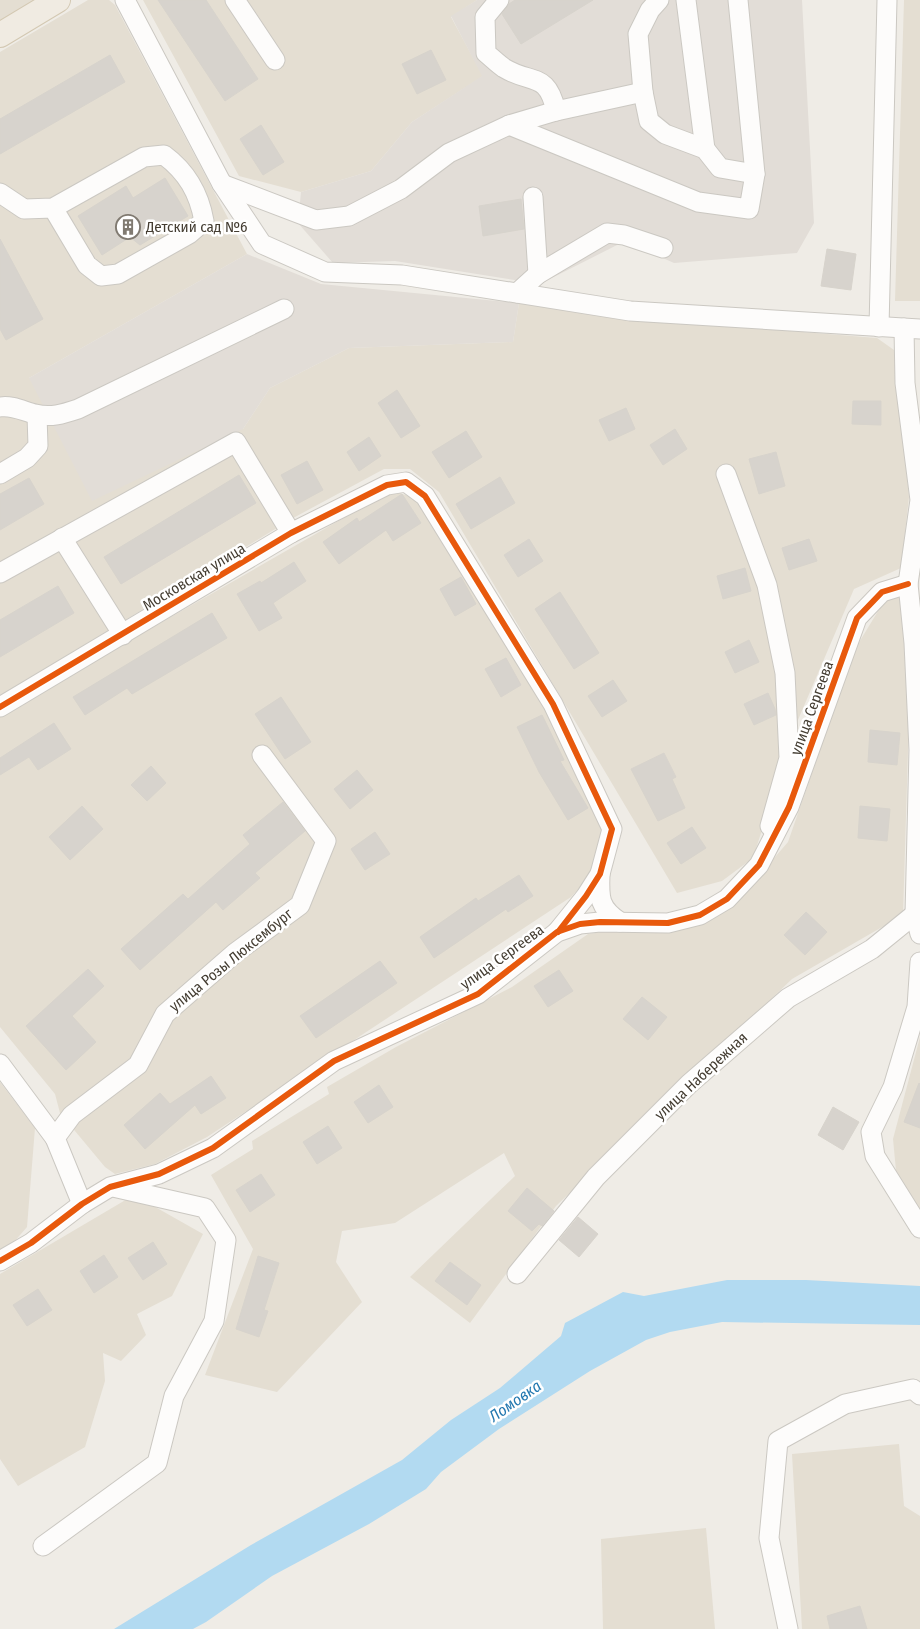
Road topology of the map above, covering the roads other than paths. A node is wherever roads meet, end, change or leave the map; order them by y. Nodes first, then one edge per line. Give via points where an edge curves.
1 (58, 0) edge
2 (125, 0) edge
3 (235, 0) edge
4 (498, 0) edge
5 (659, 0) edge
6 (686, 0) edge
7 (738, 0) edge
8 (887, 0) edge
9 (0, 35) edge
10 (275, 60) dead end
11 (643, 92) junction
12 (556, 111) junction
13 (509, 125) junction
14 (705, 149) junction
15 (755, 174) junction
16 (222, 184) junction
17 (0, 193) edge
18 (532, 197) dead end
19 (53, 208) junction
20 (663, 248) dead end
21 (538, 274) junction
22 (517, 293) junction
23 (284, 309) dead end
24 (879, 327) junction
25 (912, 329) edge
26 (0, 407) edge
27 (37, 415) junction
28 (0, 474) edge
29 (726, 474) dead end
30 (291, 533) junction
31 (62, 538) junction
32 (0, 573) edge
33 (908, 584) junction
34 (123, 635) junction
35 (0, 707) edge
36 (262, 755) dead end
37 (759, 865) junction
38 (600, 874) junction
39 (915, 914) junction
40 (620, 922) junction
41 (557, 932) junction
42 (920, 934) edge
43 (920, 962) edge
44 (0, 1064) edge
45 (55, 1138) junction
46 (110, 1186) junction
47 (82, 1204) junction
48 (920, 1228) edge
49 (0, 1262) edge
50 (517, 1274) dead end
51 (920, 1395) edge
52 (43, 1546) dead end
53 (788, 1629) edge

1 - 9 main road
2 - 16 street
3 - 10 street
4 - 12 street via 485,17 486,53 505,68 540,81 552,93
5 - 11 street via 638,34
6 - 14 street
7 - 15 street
8 - 24 street
11 - 12 street
11 - 14 street via 649,120 665,134
12 - 13 street
13 - 15 street via 698,202 749,209
13 - 16 street via 448,153 401,189 349,216 316,220
14 - 15 street via 720,168
16 - 22 street via 262,244 325,272 402,274
17 - 19 street via 24,209
18 - 21 street
19 - 19 street via 144,157 164,155 181,168 201,203 204,221 189,234 118,274 101,276 87,265
20 - 21 street via 607,233
21 - 22 street
22 - 24 street via 630,311
23 - 27 street via 78,409 58,416
24 - 25 street
25 - 33 street via 905,383 920,500
26 - 27 street
27 - 28 street via 38,446 27,458
29 - 37 street via 768,585 784,673 789,758
30 - 31 street via 236,442
30 - 34 street, Московская улица
30 - 38 street, Московская улица via 387,485 406,482 425,496 553,704 592,782 612,829
31 - 32 street
31 - 34 street
33 - 37 street, улица Сергеева via 882,592 857,618 789,807
33 - 39 street via 918,750
34 - 35 street, Московская улица
36 - 45 street, улица Розы Люксембург via 326,841 300,904 235,953 165,1014 138,1065 72,1116
37 - 40 street, улица Сергеева via 727,899 700,916 668,924
38 - 40 street via 602,905
38 - 41 street
39 - 42 street
39 - 50 street, улица Набережная via 872,949 788,998 689,1084 596,1177
40 - 41 street, улица Сергеева via 580,924
41 - 46 street, улица Сергеева via 478,994 334,1062 213,1148 159,1174
43 - 48 street via 917,1008 893,1086 871,1132 875,1156
44 - 45 street
45 - 47 street
46 - 47 street, улица Сергеева
46 - 52 street via 205,1208 226,1240 214,1321 174,1396 157,1463
47 - 49 street, улица Сергеева
51 - 53 street via 913,1389 845,1404 778,1441 769,1538

